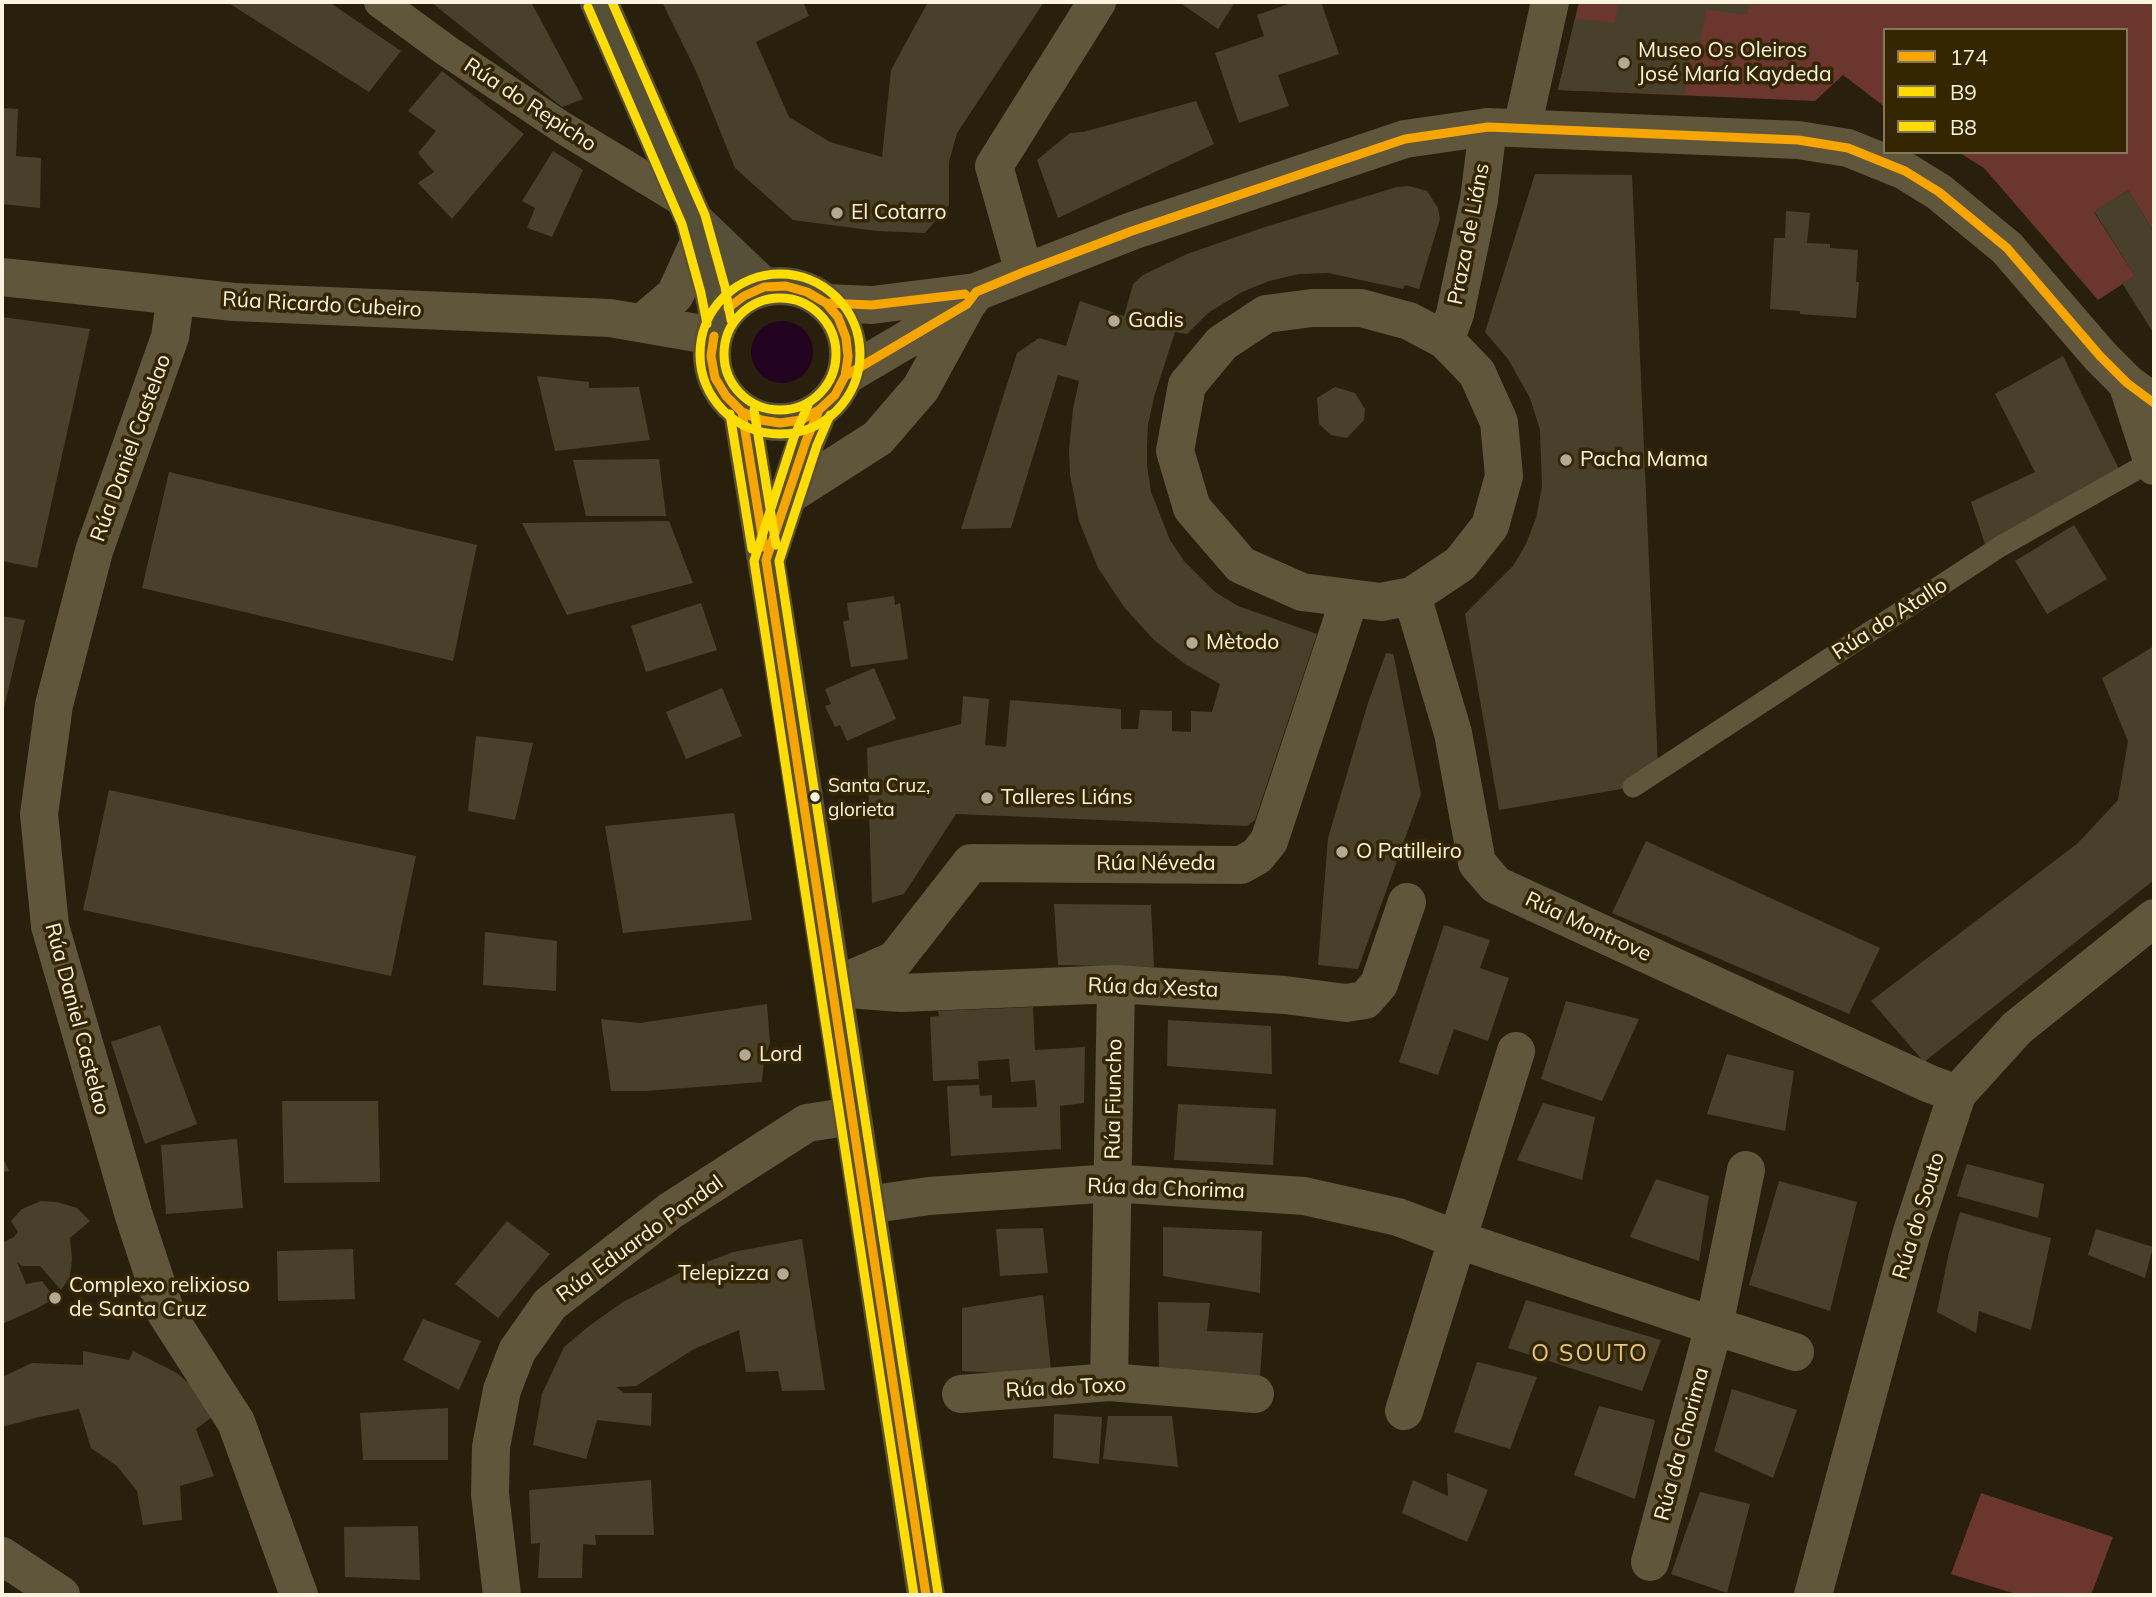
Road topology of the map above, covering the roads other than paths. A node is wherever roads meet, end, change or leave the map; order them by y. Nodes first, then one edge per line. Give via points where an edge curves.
1 (380, 2) edge
2 (599, 2) edge
3 (1097, 2) edge
4 (1550, 2) edge
5 (1505, 128) junction
6 (693, 221) junction
7 (1024, 272) junction
8 (2, 276) edge
9 (764, 288) junction
10 (176, 296) junction
11 (972, 298) junction
12 (825, 303) junction
13 (642, 323) junction
14 (717, 329) junction
15 (1445, 340) junction
16 (845, 376) junction
17 (2141, 393) edge
18 (819, 410) junction
19 (742, 411) junction
20 (2153, 463) edge
21 (789, 495) junction
22 (766, 561) junction
23 (1412, 596) junction
24 (1349, 600) junction
25 (1633, 787) dead end
26 (1406, 902) dead end
27 (2154, 918) edge
28 (1116, 985) junction
29 (833, 987) junction
30 (1516, 1051) dead end
31 (1957, 1094) junction
32 (852, 1116) junction
33 (1746, 1170) dead end
34 (1112, 1183) junction
35 (867, 1205) junction
36 (1459, 1240) junction
37 (1714, 1326) junction
38 (1795, 1352) dead end
39 (1109, 1382) junction
40 (961, 1394) dead end
41 (1255, 1394) dead end
42 (1404, 1411) dead end
43 (2, 1556) edge
44 (1650, 1562) dead end
45 (61, 1595) edge
46 (299, 1595) edge
47 (502, 1595) edge
48 (926, 1595) edge
49 (1813, 1595) edge

1 - 6 street, Rúa do Repicho
2 - 6 main road
3 - 7 street via 994,166
4 - 5 street, Praza de Liáns
5 - 7 street via 1405,139
5 - 15 street, Praza de Liáns via 1479,200 1455,314
5 - 17 street via 1798,140 1848,148 1905,171 1939,192 2007,248 2100,356
6 - 9 main road
6 - 13 street via 675,295
6 - 14 main road
7 - 11 street
8 - 10 street, Rúa Ricardo Cubeiro
9 - 12 main road via 786,286
9 - 14 main road via 728,308
10 - 13 street, Rúa Ricardo Cubeiro
10 - 46 street, Rúa Daniel Castelao via 170,337 94,551 54,705 39,814 50,926 166,1313 236,1422
11 - 12 street via 872,305
11 - 16 street
11 - 21 street via 921,388 878,438
12 - 16 main road via 838,317 846,338
13 - 14 street, Rúa Ricardo Cubeiro
14 - 19 main road via 711,356 715,378 726,397
15 - 23 street via 1477,373 1499,422 1504,476 1490,526 1461,564
15 - 24 street via 1409,321 1361,308 1266,314 1222,343 1187,385 1175,451 1192,508 1241,565 1302,592
16 - 18 main road via 835,395
17 - 20 street
18 - 19 main road via 780,423
18 - 21 main road
19 - 22 main road
20 - 25 lane, Rúa do Atallo via 2001,546
21 - 22 main road
22 - 29 main road
23 - 24 street via 1381,602
23 - 31 street, Rúa Montrove via 1453,733 1477,863 1496,885
24 - 29 street, Rúa Néveda via 1269,841 1257,856 1241,865 971,863 895,960
26 - 28 street, Rúa da Xesta via 1378,984 1365,1000 1346,1003
27 - 31 street, Rúa do Souto via 2017,1028
28 - 29 street, Rúa da Xesta via 901,993
28 - 34 street, Rúa Fiuncho
29 - 32 main road
30 - 36 street
31 - 49 street, Rúa do Souto via 1911,1235
32 - 35 main road
32 - 47 street, Rúa Eduardo Pondal via 807,1123 670,1211 550,1304 517,1351 502,1390 491,1447 490,1494
33 - 37 street, Rúa da Chorima
34 - 35 street, Rúa da Chorima
34 - 36 street, Rúa da Chorima via 1304,1196 1398,1217
34 - 39 street, Rúa Fiuncho
35 - 48 main road
36 - 37 street, Rúa da Chorima
36 - 42 street
37 - 38 street, Rúa da Chorima
37 - 44 street, Rúa da Chorima
39 - 40 street, Rúa do Toxo
39 - 41 street, Rúa do Toxo
43 - 45 street

